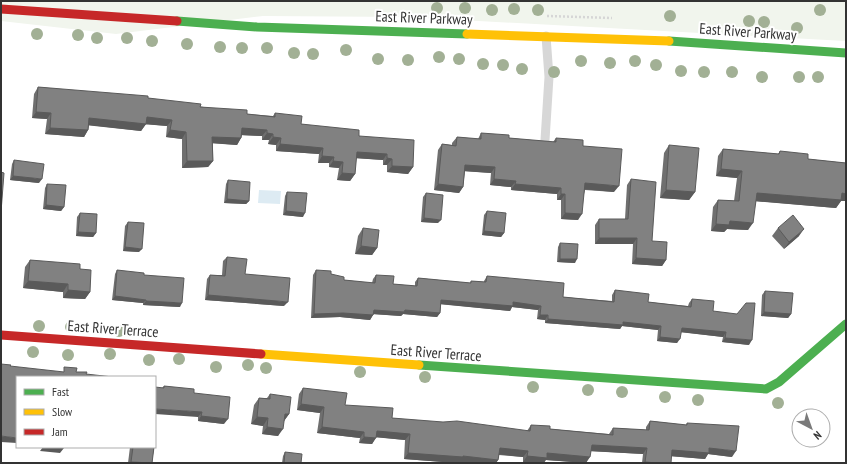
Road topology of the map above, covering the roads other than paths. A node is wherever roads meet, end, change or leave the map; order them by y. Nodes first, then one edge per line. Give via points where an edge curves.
1 (1, 9) edge
2 (546, 36) junction
3 (846, 53) edge
4 (545, 140) edge
5 (846, 324) edge
6 (1, 335) edge

1 - 2 street, East River Parkway via 257,27
2 - 3 street, East River Parkway via 673,41
2 - 4 lane via 549,77
5 - 6 street, East River Terrace via 778,382 766,389

